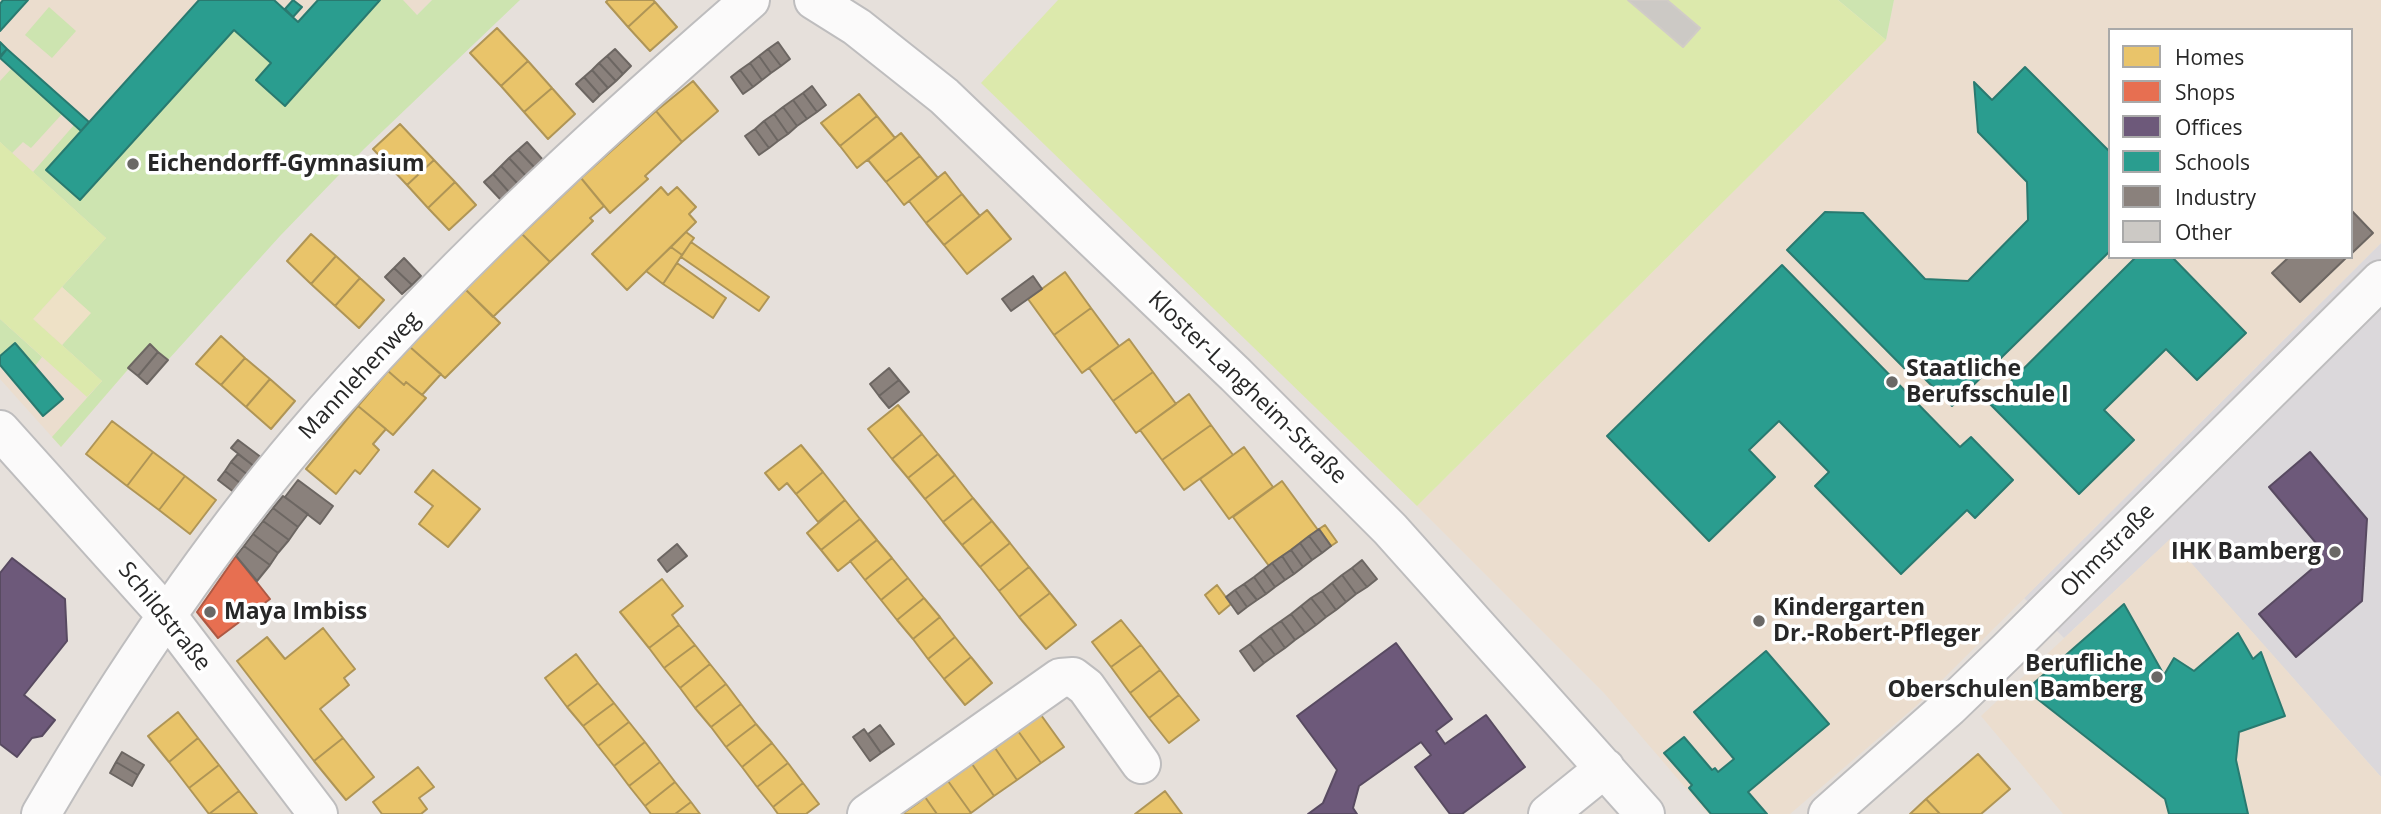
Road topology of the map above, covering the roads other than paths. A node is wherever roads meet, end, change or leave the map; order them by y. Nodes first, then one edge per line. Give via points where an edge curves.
1 (750, 0) edge
2 (814, 0) edge
3 (2381, 280) edge
4 (0, 430) edge
5 (168, 617) junction
6 (1142, 765) dead end
7 (1605, 768) junction
8 (41, 814) edge
9 (318, 814) edge
10 (867, 814) edge
11 (1548, 814) edge
12 (1645, 814) edge
13 (1828, 814) edge

1 - 5 street, Mannlehenweg via 510,217 384,348 263,487
2 - 7 street, Kloster-Langheim-Straße via 857,27 944,96 1236,375 1390,529
3 - 13 street, Ohmstraße via 2007,651
4 - 5 street, Schildstraße
5 - 8 street, Mannlehenweg
5 - 9 street, Schildstraße
6 - 10 street via 1086,687 1073,677 1060,678
7 - 11 street
7 - 12 street, Kloster-Langheim-Straße

